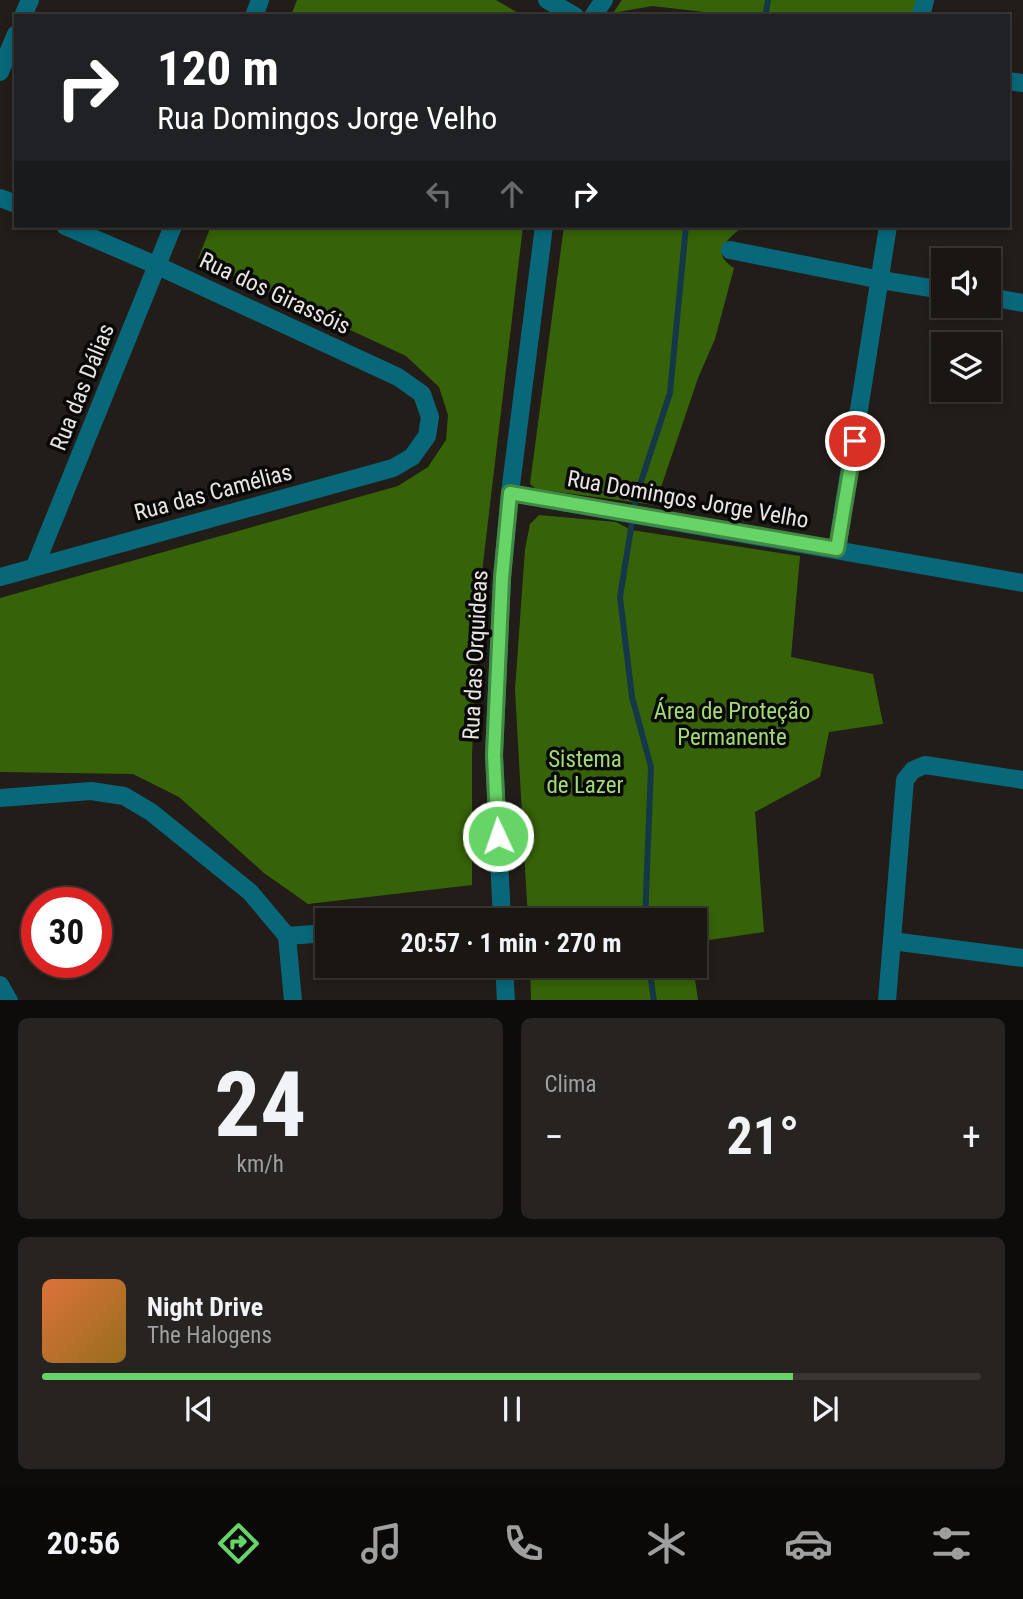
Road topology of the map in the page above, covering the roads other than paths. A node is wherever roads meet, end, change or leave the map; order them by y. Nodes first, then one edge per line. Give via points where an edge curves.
1 (547, 0) edge
2 (572, 14) edge
3 (14, 39) edge
4 (0, 72) edge
5 (70, 228) edge
6 (172, 228) edge
7 (544, 228) edge
8 (888, 228) edge
9 (730, 250) dead end
10 (158, 266) junction
11 (881, 280) junction
12 (931, 288) edge
13 (1001, 299) edge
14 (1023, 303) edge
15 (427, 436) joint
16 (510, 493) junction
17 (837, 549) junction
18 (36, 566) junction
19 (0, 577) edge
20 (1023, 583) edge
21 (1023, 780) edge
22 (0, 798) edge
23 (501, 908) edge
24 (315, 934) edge
25 (287, 936) junction
26 (892, 941) junction
27 (1023, 958) edge
28 (505, 978) edge
29 (0, 985) edge
30 (9, 1000) edge
31 (293, 1000) edge
32 (506, 1000) edge
33 (887, 1000) edge

1 - 2 street
3 - 4 street
5 - 10 street, Rua dos Girassóis
6 - 10 street, Rua das Dálias
7 - 16 street, Rua das Orquideas
8 - 11 street
9 - 11 street
10 - 15 street, Rua dos Girassóis via 398,377 422,394 429,417
10 - 18 street, Rua das Dálias
11 - 12 street
11 - 17 street
13 - 14 street
15 - 18 street, Rua das Camélias via 412,457 393,468
16 - 17 street, Rua Domingos Jorge Velho
16 - 23 street, Rua das Orquideas via 494,755
17 - 20 street, Rua Domingos Jorge Velho
18 - 19 street, Rua das Camélias
21 - 26 street via 926,765 913,770 905,780
22 - 25 street via 91,791 124,796 151,811 250,892
24 - 25 street
25 - 31 street
26 - 27 street
26 - 33 street
28 - 32 street
29 - 30 street

